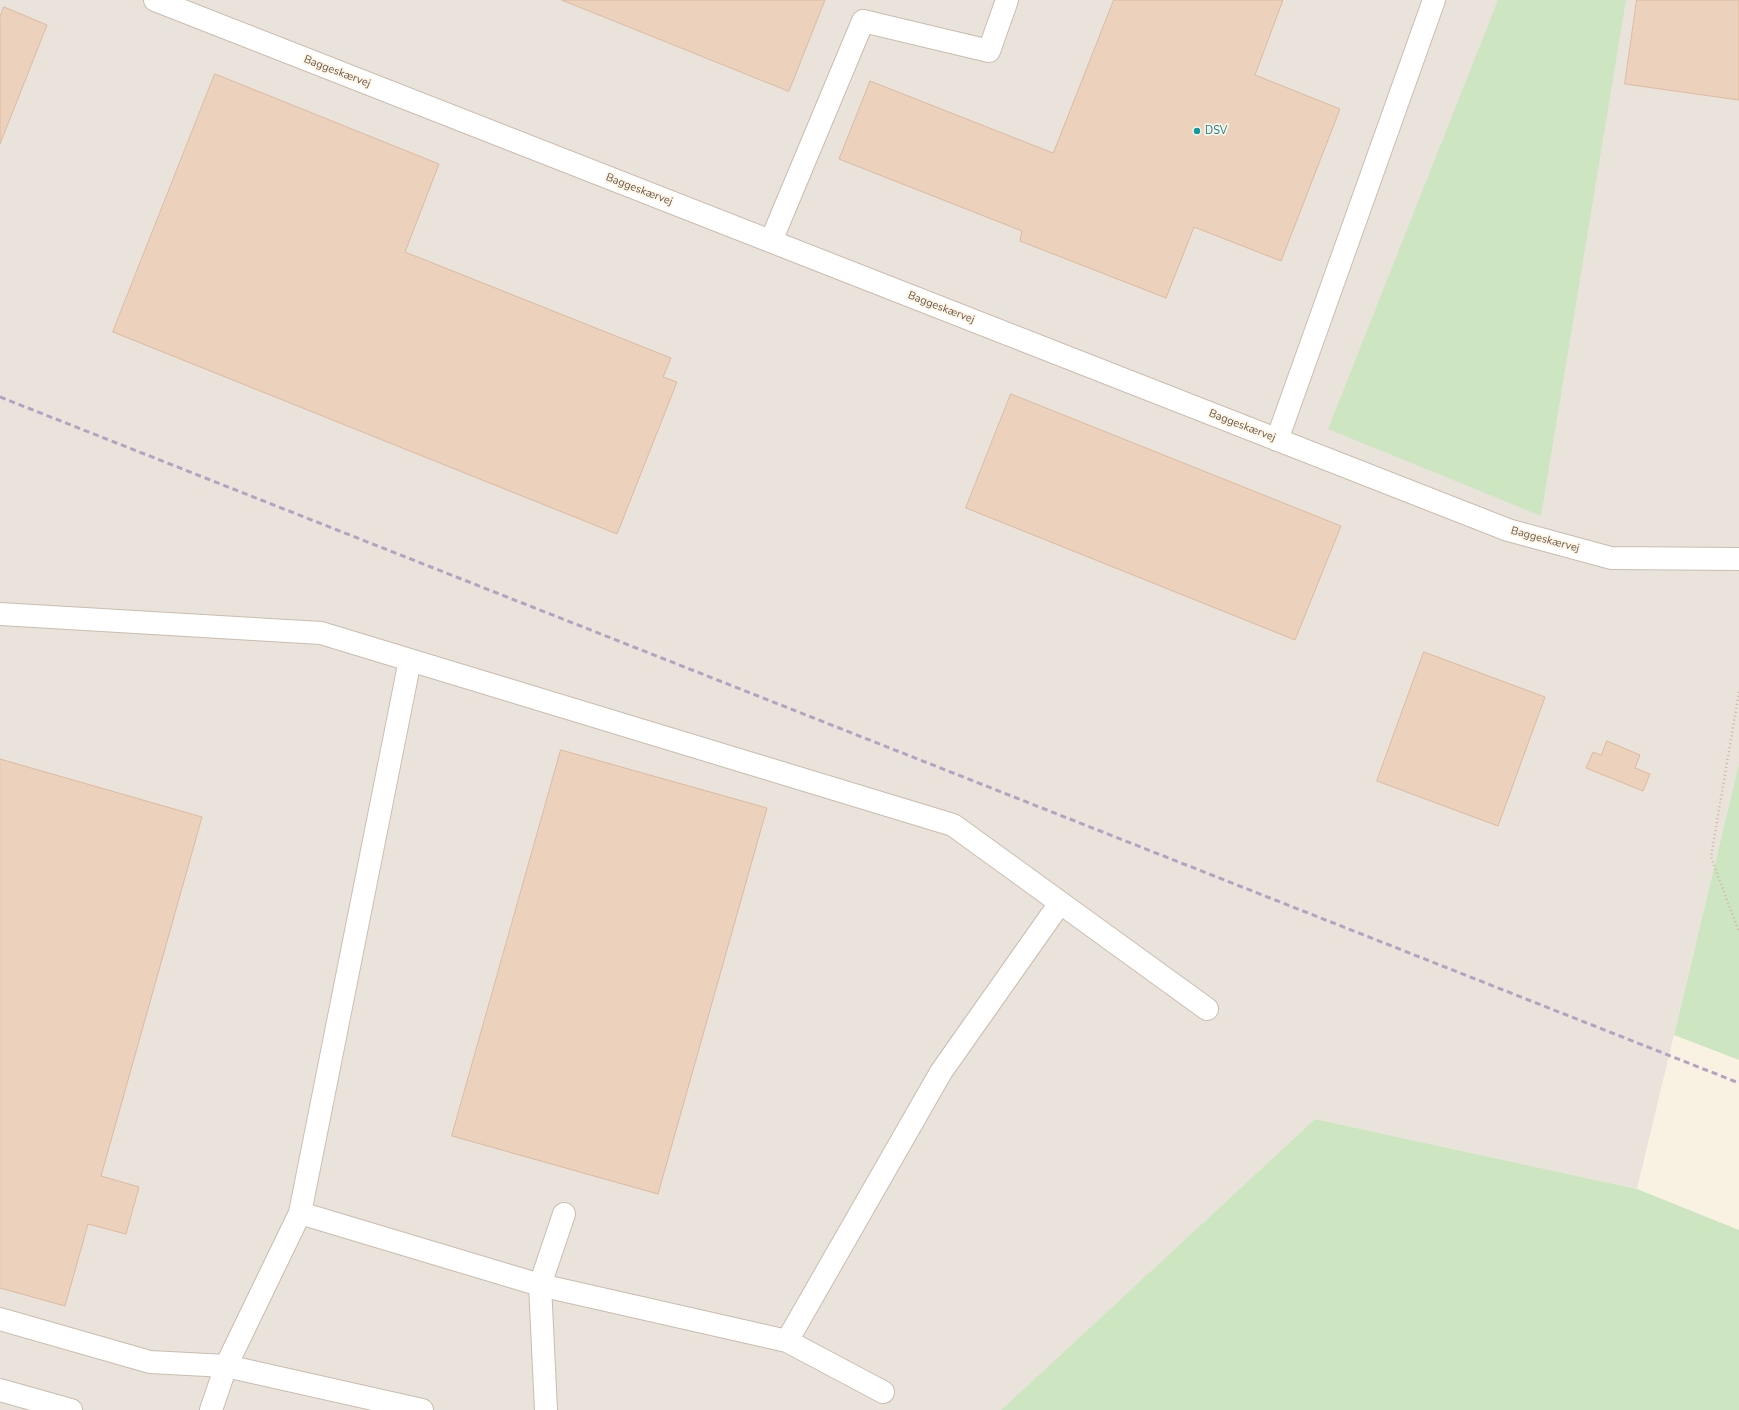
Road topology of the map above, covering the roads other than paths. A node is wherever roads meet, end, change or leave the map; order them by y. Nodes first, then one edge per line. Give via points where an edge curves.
1 (154, 0) edge
2 (1007, 0) edge
3 (1434, 0) edge
4 (771, 241) junction
5 (1277, 440) junction
6 (1739, 559) edge
7 (0, 614) edge
8 (410, 660) junction
9 (1060, 903) junction
10 (1207, 1009) dead end
11 (300, 1213) junction
12 (564, 1214) dead end
13 (540, 1285) junction
14 (0, 1319) edge
15 (787, 1341) junction
16 (226, 1366) junction
17 (0, 1390) edge
18 (883, 1392) dead end
19 (71, 1410) edge
20 (211, 1410) edge
21 (422, 1410) edge
22 (546, 1410) edge

1 - 4 street, Baggeskærvej
2 - 4 street via 989,51 863,21
3 - 5 street
4 - 5 street, Baggeskærvej
5 - 6 street, Baggeskærvej via 1508,530 1611,558
7 - 8 street via 321,633
8 - 9 street via 953,826
8 - 11 street
9 - 10 street
9 - 15 street via 941,1072
11 - 13 street
11 - 16 street
12 - 13 street
13 - 15 street
13 - 22 street
14 - 16 street via 150,1362
15 - 18 street
16 - 20 street
16 - 21 street
17 - 19 street

